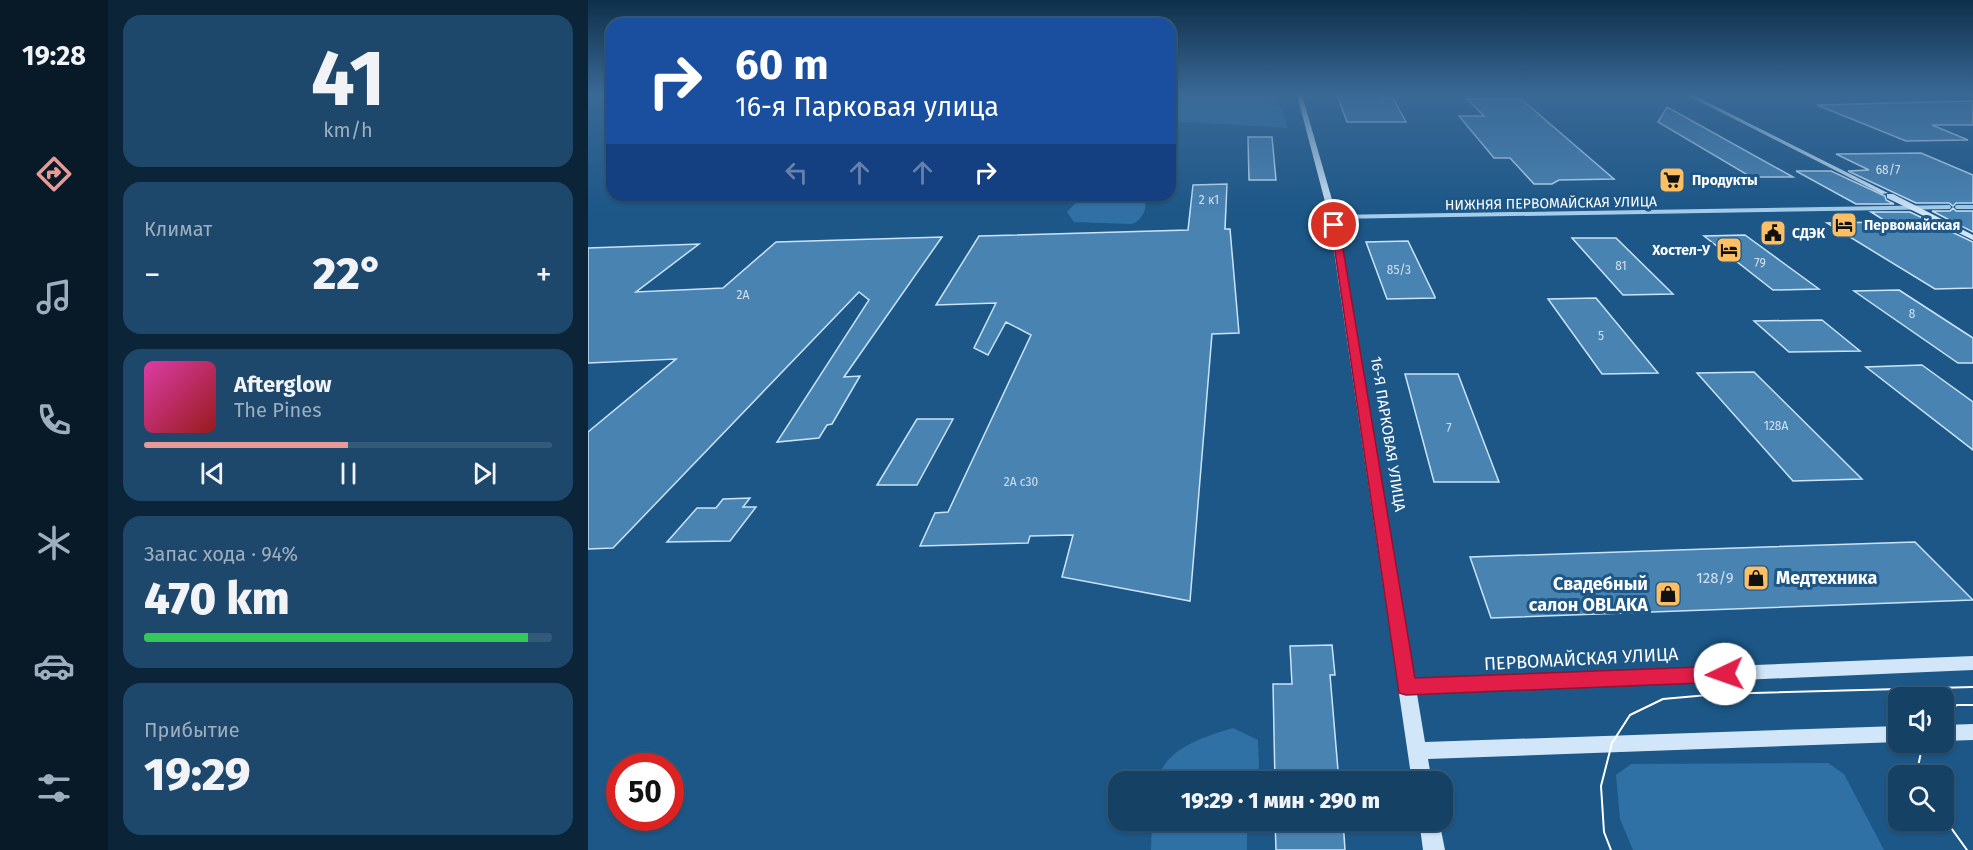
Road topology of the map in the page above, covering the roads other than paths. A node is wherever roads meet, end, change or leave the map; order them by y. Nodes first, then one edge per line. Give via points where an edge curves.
1 (1310, 135) edge
2 (1768, 135) edge
3 (1949, 207) dead end
4 (1957, 207) dead end
5 (1973, 207) edge
6 (1914, 208) junction
7 (1333, 217) junction
8 (1973, 238) edge
9 (1973, 663) edge
10 (1406, 687) junction
11 (1973, 732) edge
12 (1954, 733) edge
13 (1888, 734) edge
14 (1417, 752) junction
15 (1420, 771) edge
16 (1430, 831) edge
17 (1434, 850) edge

1 - 7 main road, 16-Я ПАРКОВАЯ УЛИЦА
2 - 6 main road
3 - 6 street, НИЖНЯЯ ПЕРВОМАЙСКАЯ УЛИЦА
4 - 5 street
6 - 7 street, НИЖНЯЯ ПЕРВОМАЙСКАЯ УЛИЦА
6 - 8 main road
7 - 10 main road, 16-Я ПАРКОВАЯ УЛИЦА
9 - 10 main road, ПЕРВОМАЙСКАЯ УЛИЦА
10 - 14 main road, 16-Я ПАРКОВАЯ УЛИЦА
11 - 12 main road
13 - 14 main road
14 - 15 main road, 16-Я ПАРКОВАЯ УЛИЦА
16 - 17 main road

